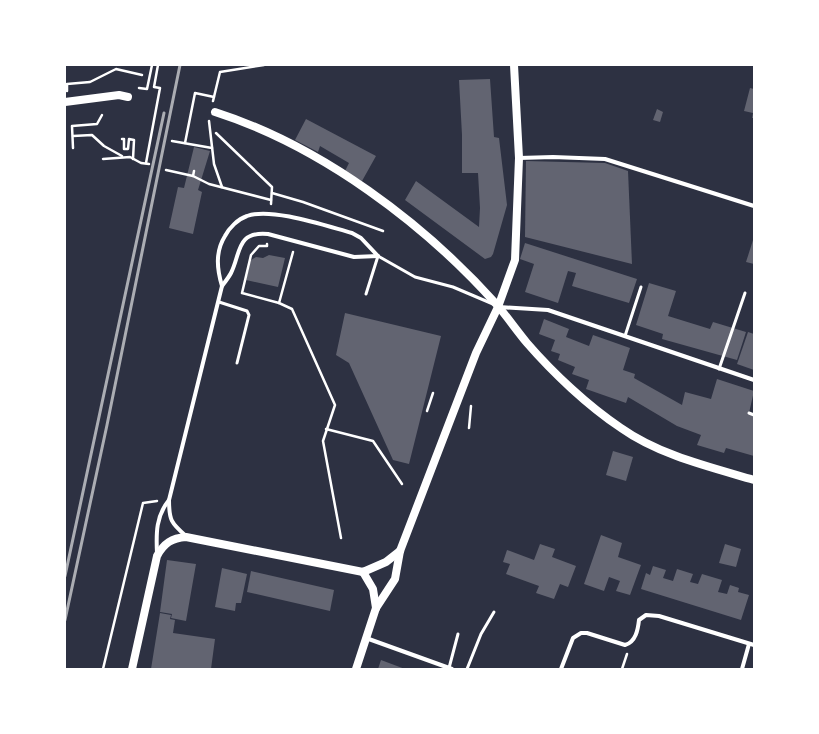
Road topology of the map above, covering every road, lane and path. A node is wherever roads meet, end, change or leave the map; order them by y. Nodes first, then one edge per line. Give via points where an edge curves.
1 (152, 65) edge
2 (158, 65) edge
3 (514, 65) edge
4 (142, 75) dead end
5 (67, 88) dead end
6 (139, 88) dead end
7 (128, 97) dead end
8 (214, 97) dead end
9 (65, 102) edge
10 (215, 112) dead end
11 (102, 115) dead end
12 (216, 133) dead end
13 (73, 136) junction
14 (122, 139) dead end
15 (172, 140) dead end
16 (185, 143) junction
17 (73, 148) dead end
18 (212, 148) dead end
19 (122, 156) junction
20 (519, 158) junction
21 (103, 159) dead end
22 (133, 159) junction
23 (166, 170) dead end
24 (194, 171) dead end
25 (193, 176) junction
26 (272, 193) junction
27 (754, 206) edge
28 (383, 231) dead end
29 (267, 246) dead end
30 (293, 252) dead end
31 (378, 256) junction
32 (222, 286) junction
33 (641, 287) dead end
34 (745, 293) dead end
35 (366, 294) dead end
36 (219, 302) junction
37 (279, 303) junction
38 (498, 307) junction
39 (625, 336) junction
40 (237, 363) dead end
41 (719, 368) junction
42 (754, 380) edge
43 (433, 393) dead end
44 (471, 406) dead end
45 (427, 410) dead end
46 (749, 413) dead end
47 (754, 415) edge
48 (469, 428) dead end
49 (326, 429) junction
50 (754, 480) edge
51 (402, 484) dead end
52 (169, 500) junction
53 (186, 537) junction
54 (341, 538) dead end
55 (400, 552) junction
56 (157, 556) junction
57 (363, 572) junction
58 (376, 608) junction
59 (494, 612) dead end
60 (458, 634) dead end
61 (366, 638) junction
62 (754, 642) edge
63 (628, 644) junction
64 (749, 644) junction
65 (754, 645) edge
66 (450, 668) edge
67 (103, 669) edge
68 (132, 669) edge
69 (356, 669) edge
70 (467, 669) edge
71 (560, 669) edge
72 (622, 669) edge
73 (742, 669) edge

1 - 6 path via 148,89
2 - 22 path via 154,87 160,88 147,164
3 - 20 main road
4 - 5 path via 116,69 90,82 67,84
7 - 9 main road via 113,96
8 - 16 path via 195,93
10 - 38 main road via 272,134 335,168 423,232
11 - 13 path via 97,124 72,126
12 - 26 path via 272,187
13 - 17 path
13 - 19 path via 92,135 104,146
14 - 22 path via 124,149 128,149 129,140 134,140
15 - 16 path
16 - 18 path
19 - 21 path
19 - 22 path
20 - 27 street via 605,159
20 - 38 main road via 515,260
23 - 25 path
24 - 25 path
25 - 26 path via 210,184 271,200
26 - 28 path
29 - 37 path via 259,246 251,255 242,293
30 - 37 path
31 - 32 street via 354,257 282,236 256,234 242,243 237,251 232,273
31 - 32 street via 361,238 352,233 287,217 257,214 246,216 228,230 221,242 218,272
31 - 35 lane
31 - 38 lane via 415,277 453,288
32 - 36 street
33 - 39 lane
34 - 41 lane
36 - 40 lane via 247,310 249,315
36 - 52 street
37 - 49 path via 292,309 335,405
38 - 39 street via 548,310
38 - 50 main road via 540,357 621,429 650,445
38 - 55 main road via 476,353
39 - 41 street
41 - 42 street
43 - 45 path
44 - 48 path
46 - 47 lane
49 - 51 path via 373,441
49 - 54 path via 323,441
52 - 53 street via 169,516
52 - 56 street via 162,508 157,525
52 - 67 path via 143,503
53 - 56 main road via 168,542
53 - 57 main road
55 - 57 main road via 386,562
55 - 58 main road via 395,579
56 - 68 main road
57 - 58 main road via 373,589
58 - 61 main road
59 - 70 lane via 481,634
60 - 66 lane
61 - 66 street
61 - 69 main road
62 - 64 lane
63 - 64 street via 636,634 639,620 646,615 659,616
63 - 71 street via 581,633 573,638
63 - 72 path
64 - 65 street
64 - 73 street

